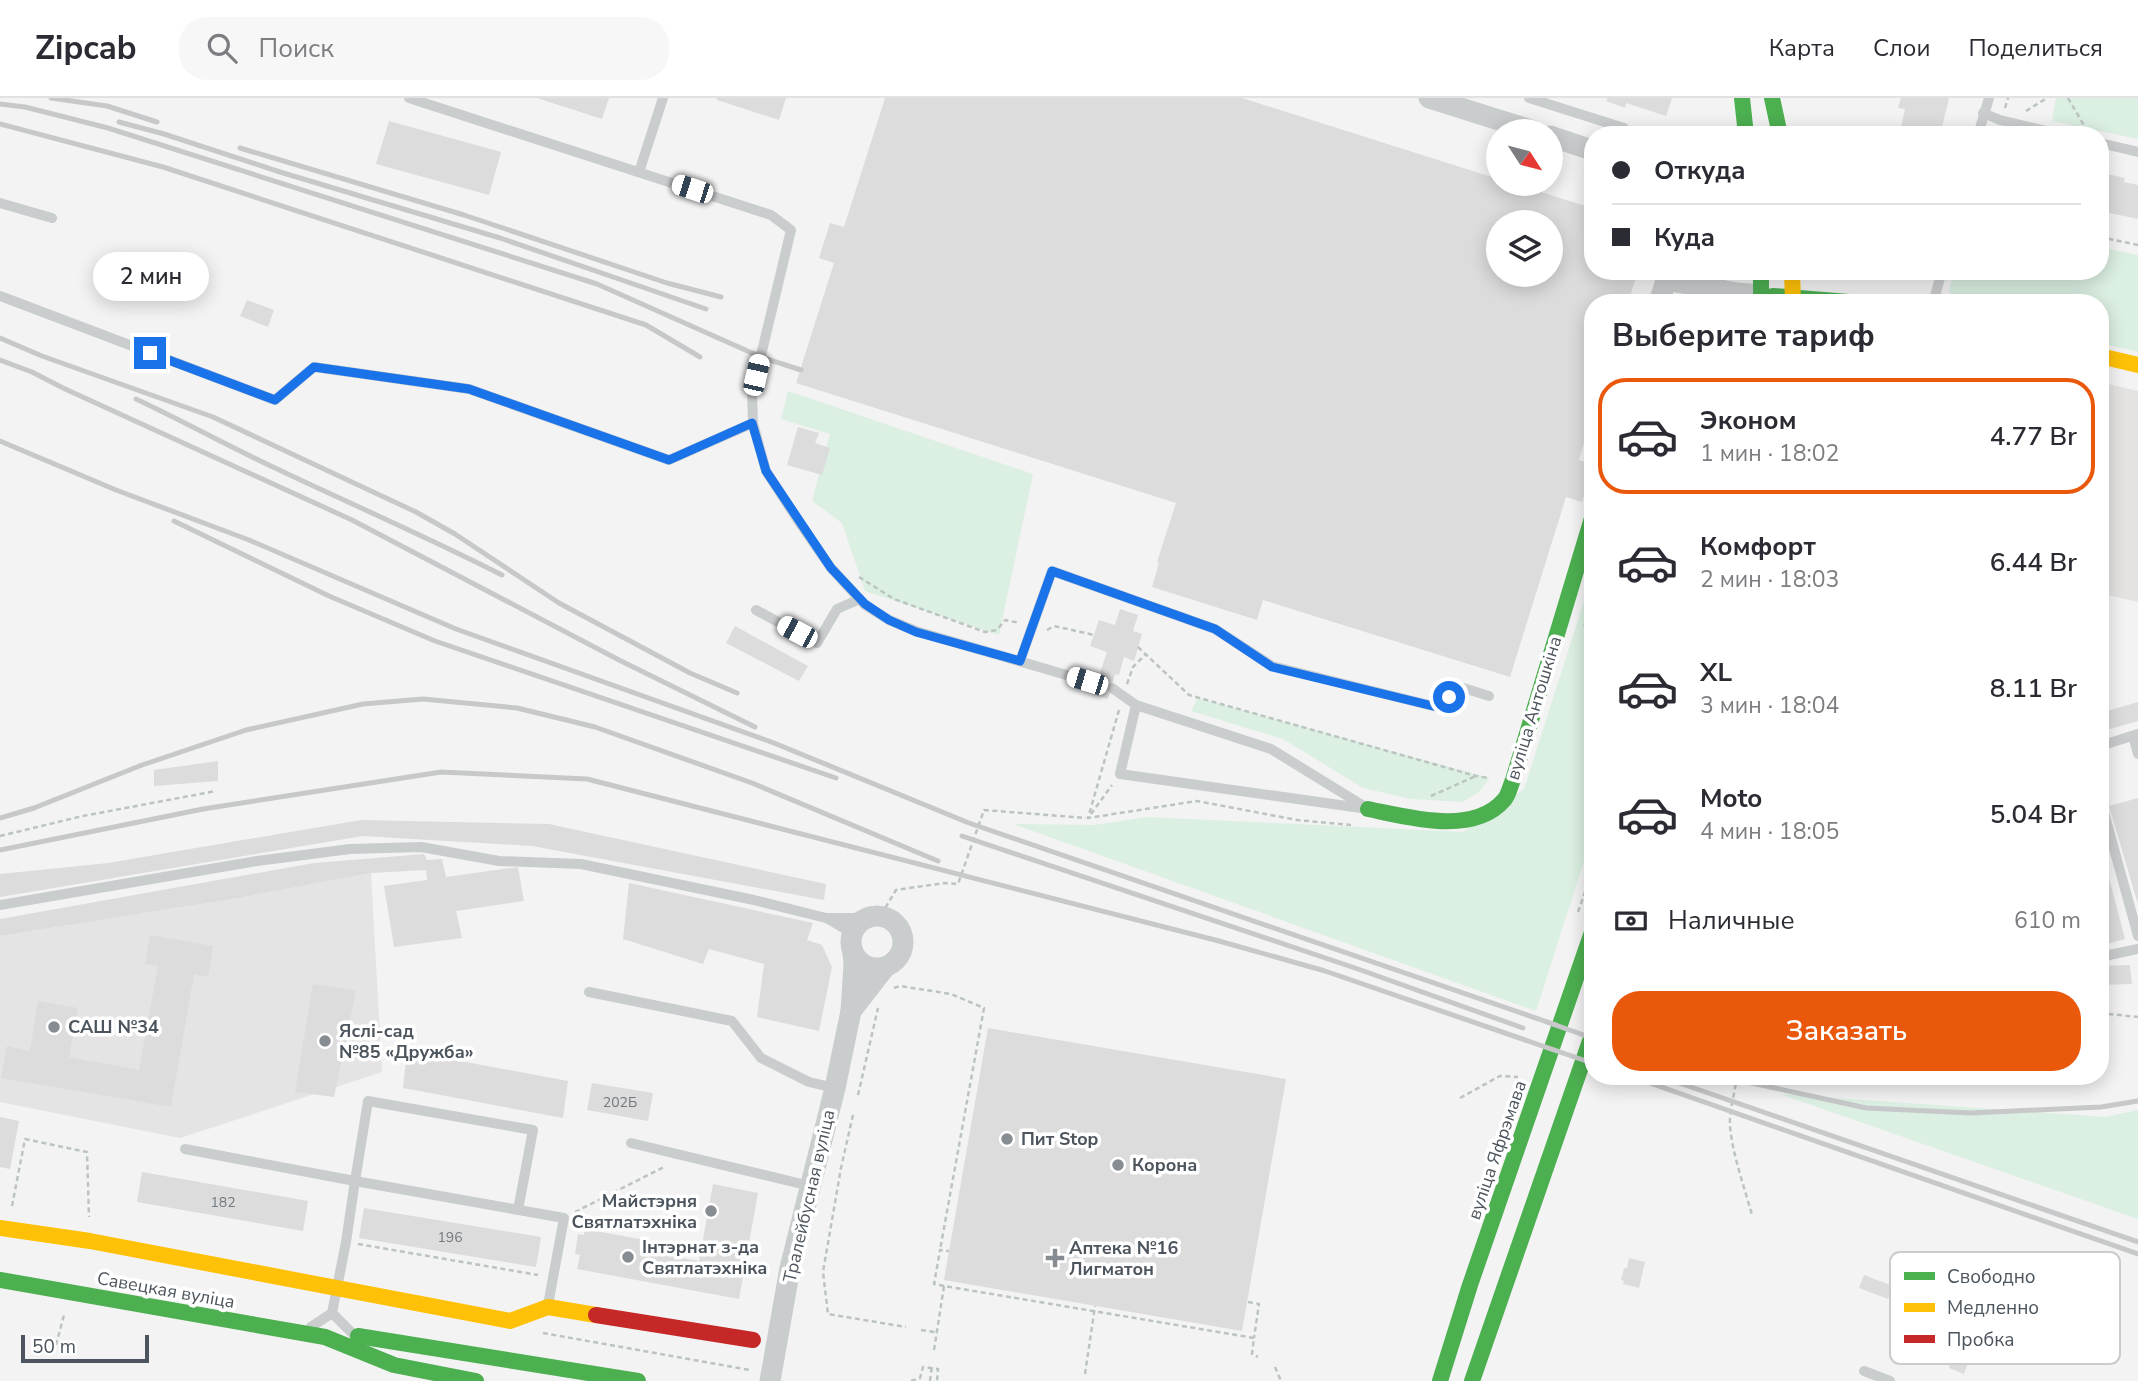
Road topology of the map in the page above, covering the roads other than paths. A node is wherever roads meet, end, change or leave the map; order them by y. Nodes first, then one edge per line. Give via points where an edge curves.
1 (409, 98) edge
2 (663, 98) edge
3 (1429, 98) edge
4 (1529, 98) edge
5 (1742, 98) edge
6 (1772, 98) edge
7 (1989, 98) edge
8 (1983, 113) junction
9 (1496, 119) edge
10 (1618, 126) edge
11 (1745, 126) edge
12 (1778, 126) edge
13 (1980, 126) edge
14 (2024, 126) edge
15 (1563, 140) edge
16 (2109, 146) edge
17 (1584, 147) edge
18 (2138, 152) edge
19 (639, 172) junction
20 (0, 203) edge
21 (52, 218) dead end
22 (1683, 280) edge
23 (1741, 294) edge
24 (0, 296) edge
25 (2109, 358) edge
26 (2138, 365) edge
27 (752, 423) junction
28 (1584, 545) edge
29 (860, 599) junction
30 (756, 610) dead end
31 (1020, 661) junction
32 (1087, 681) dead end
33 (1112, 688) dead end
34 (1489, 696) dead end
35 (1136, 705) junction
36 (2135, 735) edge
37 (2109, 743) edge
38 (2138, 754) edge
39 (1367, 809) junction
40 (2109, 831) edge
41 (0, 905) edge
42 (873, 917) junction
43 (826, 918) junction
44 (2138, 936) edge
45 (852, 946) junction
46 (2138, 949) edge
47 (1584, 955) edge
48 (2109, 955) edge
49 (885, 967) junction
50 (589, 992) dead end
51 (851, 1011) junction
52 (1584, 1058) edge
53 (835, 1088) junction
54 (631, 1143) dead end
55 (185, 1149) dead end
56 (1517, 1152) junction
57 (1547, 1163) junction
58 (355, 1181) junction
59 (810, 1186) junction
60 (517, 1210) junction
61 (4, 1229) edge
62 (0, 1280) edge
63 (337, 1288) junction
64 (548, 1307) junction
65 (332, 1312) junction
66 (301, 1333) junction
67 (354, 1335) junction
68 (326, 1338) junction
69 (753, 1340) dead end
70 (477, 1381) edge
71 (638, 1381) edge
72 (771, 1381) edge
73 (1440, 1381) edge
74 (1472, 1381) edge
75 (1866, 1381) edge
76 (1890, 1381) edge

1 - 19 lane
2 - 19 lane
3 - 9 street
4 - 10 lane
5 - 11 main road
6 - 12 main road
7 - 8 lane
8 - 13 lane
8 - 14 lane
15 - 17 street
16 - 18 lane
19 - 27 lane via 771,215 791,230 752,393
20 - 21 lane
22 - 23 street
24 - 27 lane via 275,400 314,367 469,389 669,460
25 - 26 main road
27 - 29 lane via 766,471 831,568
28 - 39 main road, вуліца Антошкіна via 1505,799 1476,817 1454,822
29 - 30 lane via 837,609 817,643
29 - 31 lane via 916,632
31 - 32 lane
31 - 34 lane via 1052,571 1215,629 1272,667 1437,707 1460,687
33 - 35 lane
35 - 39 lane via 1271,749
35 - 39 lane via 1120,774
36 - 37 lane
36 - 38 lane
40 - 44 lane
41 - 43 lane via 257,861 350,849 421,847 499,860 582,864
42 - 43 lane
42 - 45 street via 855,927
42 - 49 street via 890,918 904,938 896,961
43 - 45 lane via 847,930
45 - 49 street via 860,962 872,968
45 - 51 street, Тралейбусная вуліца
46 - 48 lane
47 - 56 main road, вуліца Яфрэмава
49 - 51 street, Тралейбусная вуліца
50 - 53 lane via 732,1021 761,1058 809,1082
51 - 53 street, Тралейбусная вуліца
52 - 57 main road
53 - 59 street, Тралейбусная вуліца
54 - 59 lane
55 - 58 lane
56 - 57 main road via 1525,1146 1538,1147
56 - 73 main road, вуліца Яфрэмава
57 - 74 main road
58 - 60 lane
58 - 60 lane via 369,1101 533,1130
58 - 63 lane
59 - 72 street, Тралейбусная вуліца via 790,1268
60 - 64 lane via 564,1218
61 - 63 main road
62 - 66 main road, Савецкая вуліца
63 - 64 main road via 510,1321
63 - 65 lane
64 - 69 main road
65 - 66 lane
65 - 67 lane
66 - 68 main road, Савецкая вуліца
67 - 68 main road, Савецкая вуліца
67 - 71 main road, Савецкая вуліца
68 - 70 main road, Савецкая вуліца via 393,1369
75 - 76 lane via 1864,1371

